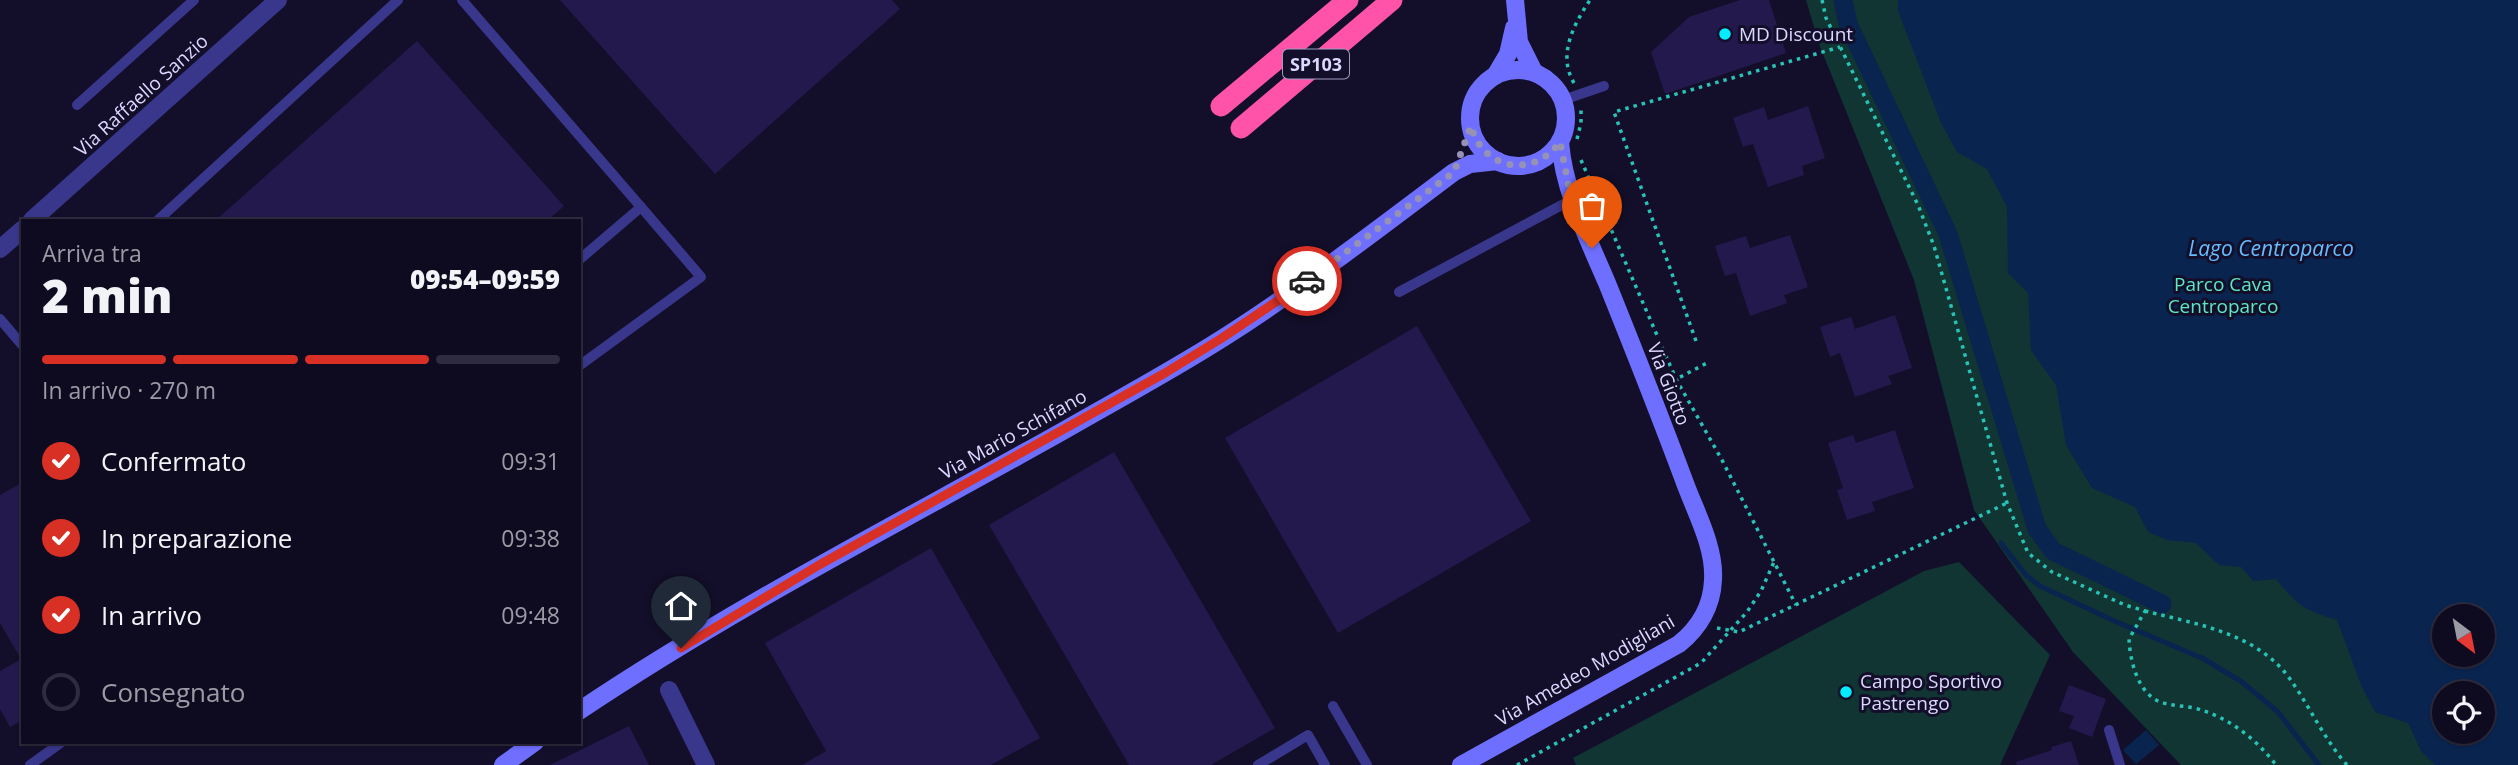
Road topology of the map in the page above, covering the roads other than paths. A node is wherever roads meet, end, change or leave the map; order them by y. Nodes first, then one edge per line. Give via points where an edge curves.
1 (194, 0) edge
2 (278, 0) edge
3 (398, 0) edge
4 (462, 0) edge
5 (1348, 0) edge
6 (1392, 0) edge
7 (1515, 0) edge
8 (1516, 21) junction
9 (1534, 72) junction
10 (1495, 76) junction
11 (1604, 86) dead end
12 (1563, 100) junction
13 (76, 105) dead end
14 (1222, 106) dead end
15 (1471, 126) junction
16 (1241, 128) dead end
17 (1568, 144) junction
18 (1498, 161) junction
19 (1529, 164) junction
20 (1454, 172) junction
21 (1571, 196) junction
22 (641, 206) junction
23 (33, 219) edge
24 (159, 219) edge
25 (21, 231) edge
26 (0, 249) edge
27 (581, 258) edge
28 (1399, 292) dead end
29 (0, 319) edge
30 (21, 344) edge
31 (581, 365) edge
32 (1711, 594) joint
33 (669, 690) dead end
34 (1333, 706) dead end
35 (581, 710) edge
36 (2109, 730) dead end
37 (59, 744) edge
38 (532, 744) edge
39 (30, 765) edge
40 (503, 765) edge
41 (706, 765) edge
42 (1258, 765) edge
43 (1325, 765) edge
44 (1367, 765) edge
45 (1461, 765) edge
46 (2120, 765) edge

1 - 13 lane
2 - 23 street, Via Raffaello Sanzio
3 - 24 lane
4 - 22 lane
5 - 14 highway, SP103
6 - 16 highway, SP103
7 - 8 street
8 - 9 street via 1519,42
8 - 10 street via 1508,54
9 - 10 street
9 - 12 street via 1552,83
10 - 15 street via 1475,97
11 - 12 lane
12 - 17 street
15 - 18 street via 1480,146
15 - 20 street
17 - 19 street
17 - 21 street, Via Giotto
18 - 19 street
18 - 20 street, Via Mario Schifano via 1471,164
19 - 21 street, Via Giotto via 1551,173
20 - 35 street, Via Mario Schifano via 1289,295 1222,338 819,565
21 - 28 lane
21 - 32 street, Via Giotto via 1707,543 1713,572
22 - 27 lane
22 - 31 lane via 702,277
25 - 26 street
29 - 30 lane
32 - 45 street, Via Amedeo Modigliani via 1700,623 1679,644
33 - 41 street
34 - 44 lane
36 - 46 lane
37 - 39 lane
38 - 40 street
42 - 43 lane via 1308,735

